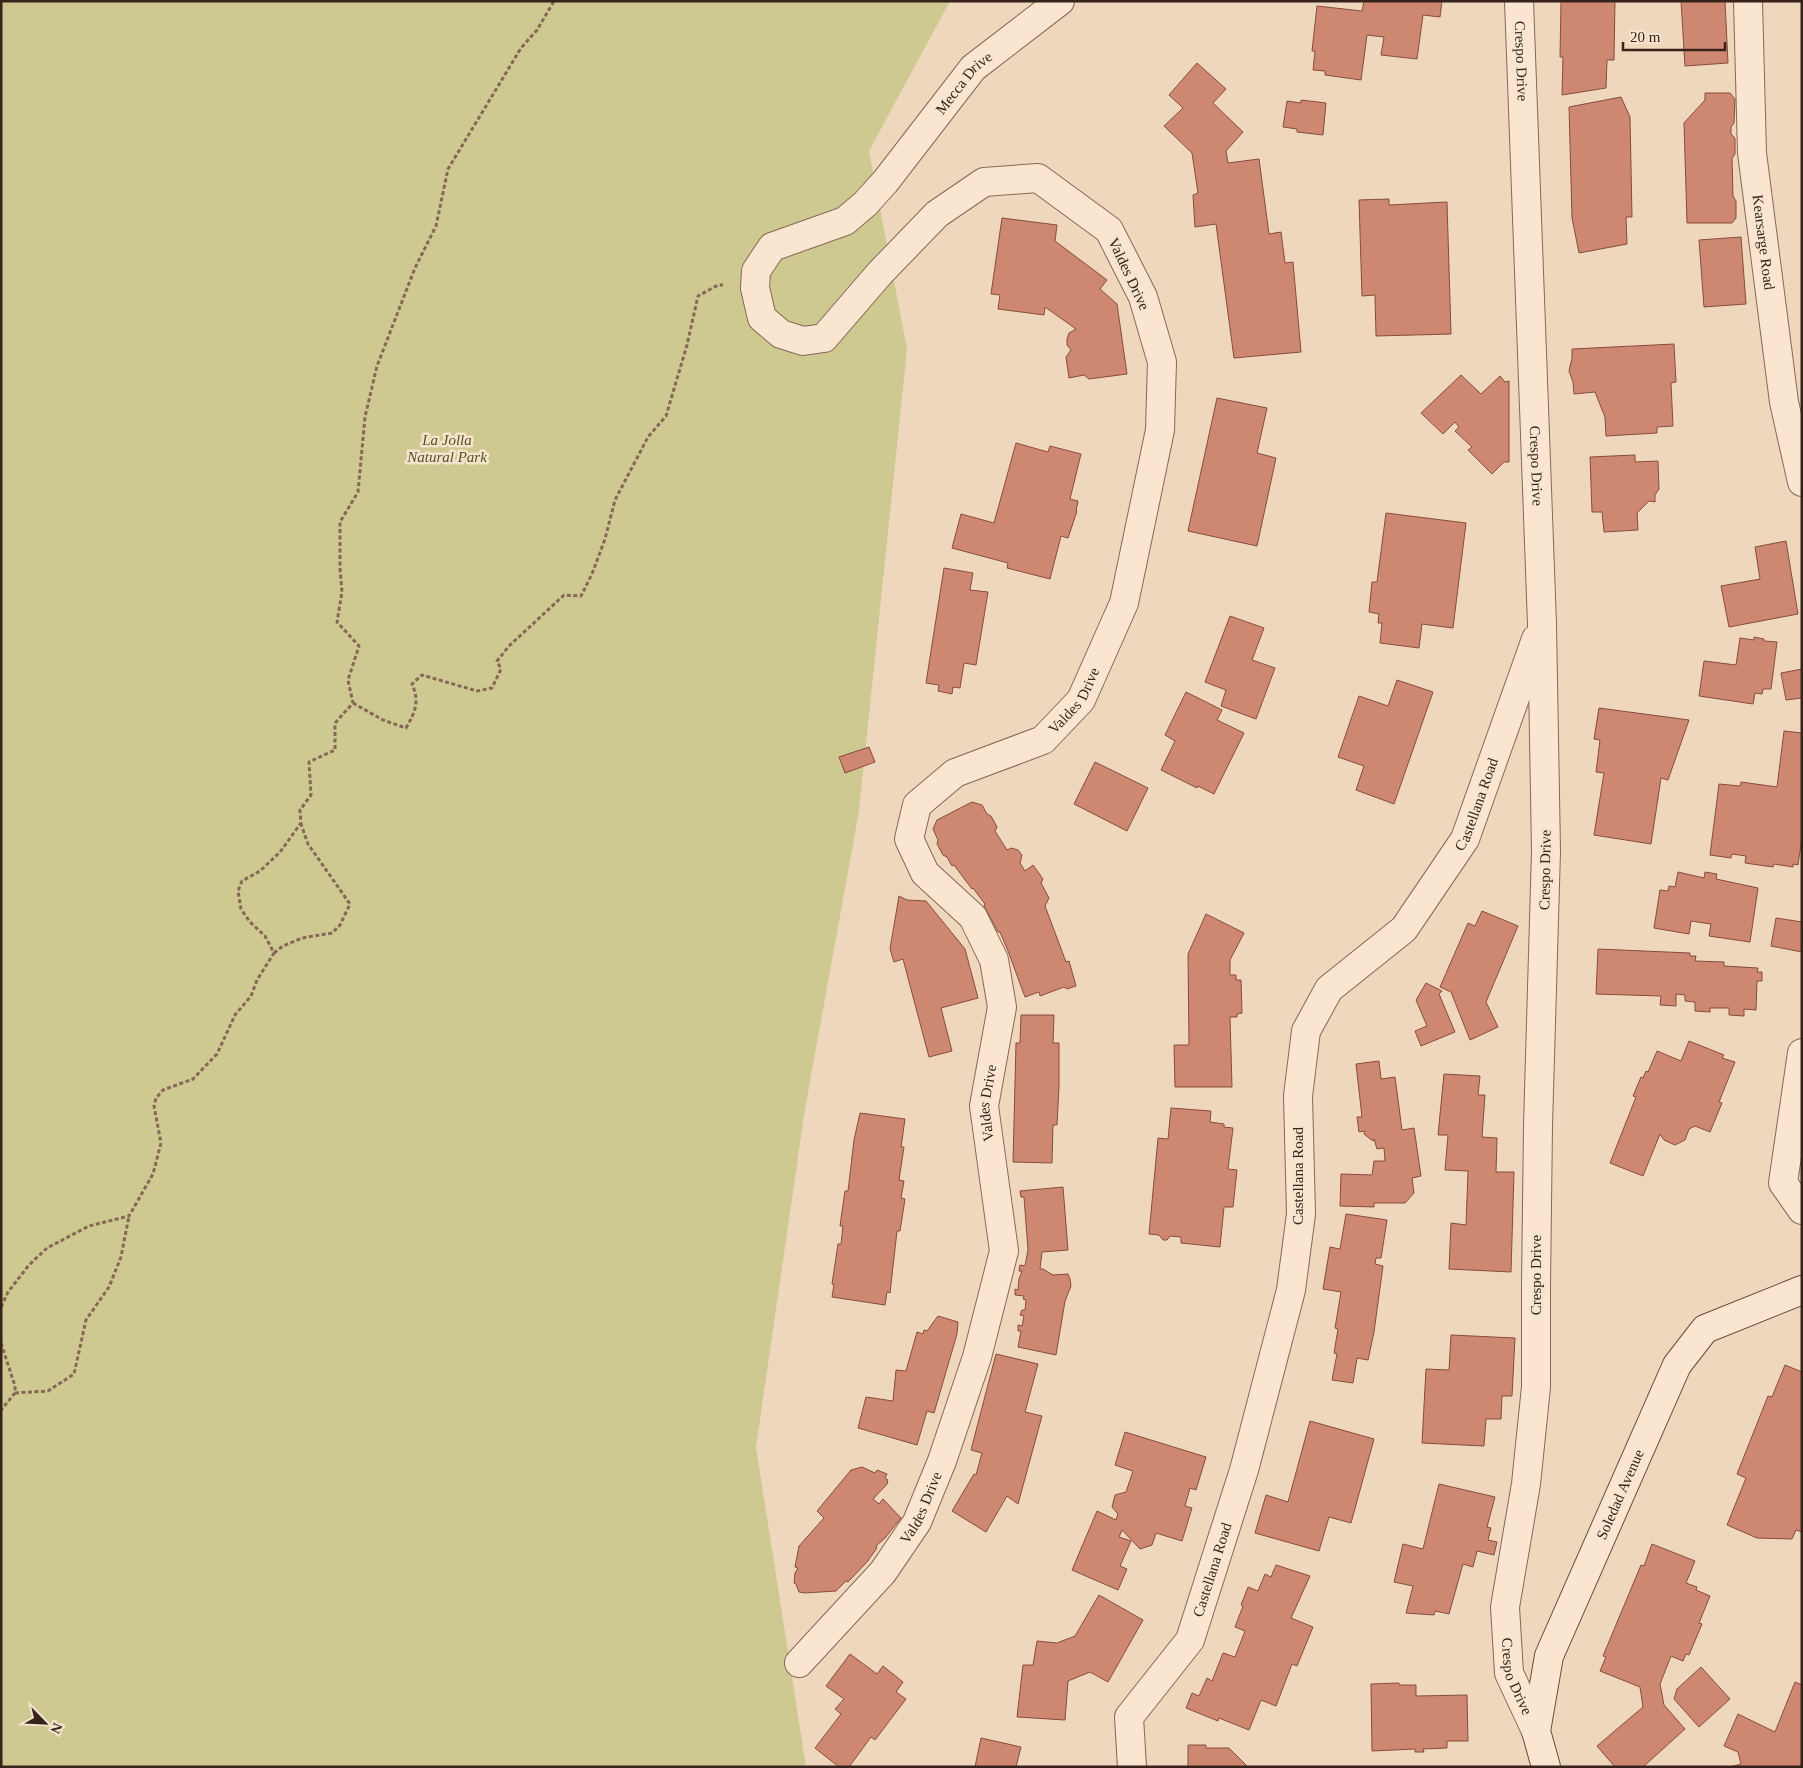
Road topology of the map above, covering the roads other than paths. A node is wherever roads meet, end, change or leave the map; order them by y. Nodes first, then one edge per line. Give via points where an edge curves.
1 (1060, 1) edge
2 (1519, 1) edge
3 (1748, 1) edge
4 (754, 288) joint
5 (1802, 482) edge
6 (1542, 624) junction
7 (1802, 1053) edge
8 (1802, 1210) edge
9 (1802, 1290) edge
10 (799, 1664) dead end
11 (1536, 1731) junction
12 (1132, 1767) edge
13 (1546, 1767) edge

1 - 4 street, Mecca Drive via 973,68 865,204 845,221 772,248 756,271
2 - 6 street, Crespo Drive
3 - 5 street, Kearsarge Road via 1752,153 1784,402
4 - 10 street, Valdes Drive via 762,318 781,334 803,341 824,338 937,214 984,182 1038,178 1109,230 1143,297 1162,362 1160,430 1124,603 1081,700 1043,740 955,773 917,805 909,839 925,874 973,917 994,960 1002,1007 984,1106 1004,1251 977,1357 942,1461 917,1522 884,1572
6 - 11 street, Crespo Drive via 1546,851 1538,1126 1536,1387 1526,1484 1505,1607 1509,1673
6 - 12 street, Castellana Road via 1465,839 1404,929 1330,989 1306,1030 1298,1096 1301,1214 1290,1290 1244,1470 1190,1640 1129,1718
7 - 8 street via 1782,1182
9 - 11 street, Soledad Avenue via 1705,1329 1677,1365 1548,1656
11 - 13 street, Soledad Avenue

